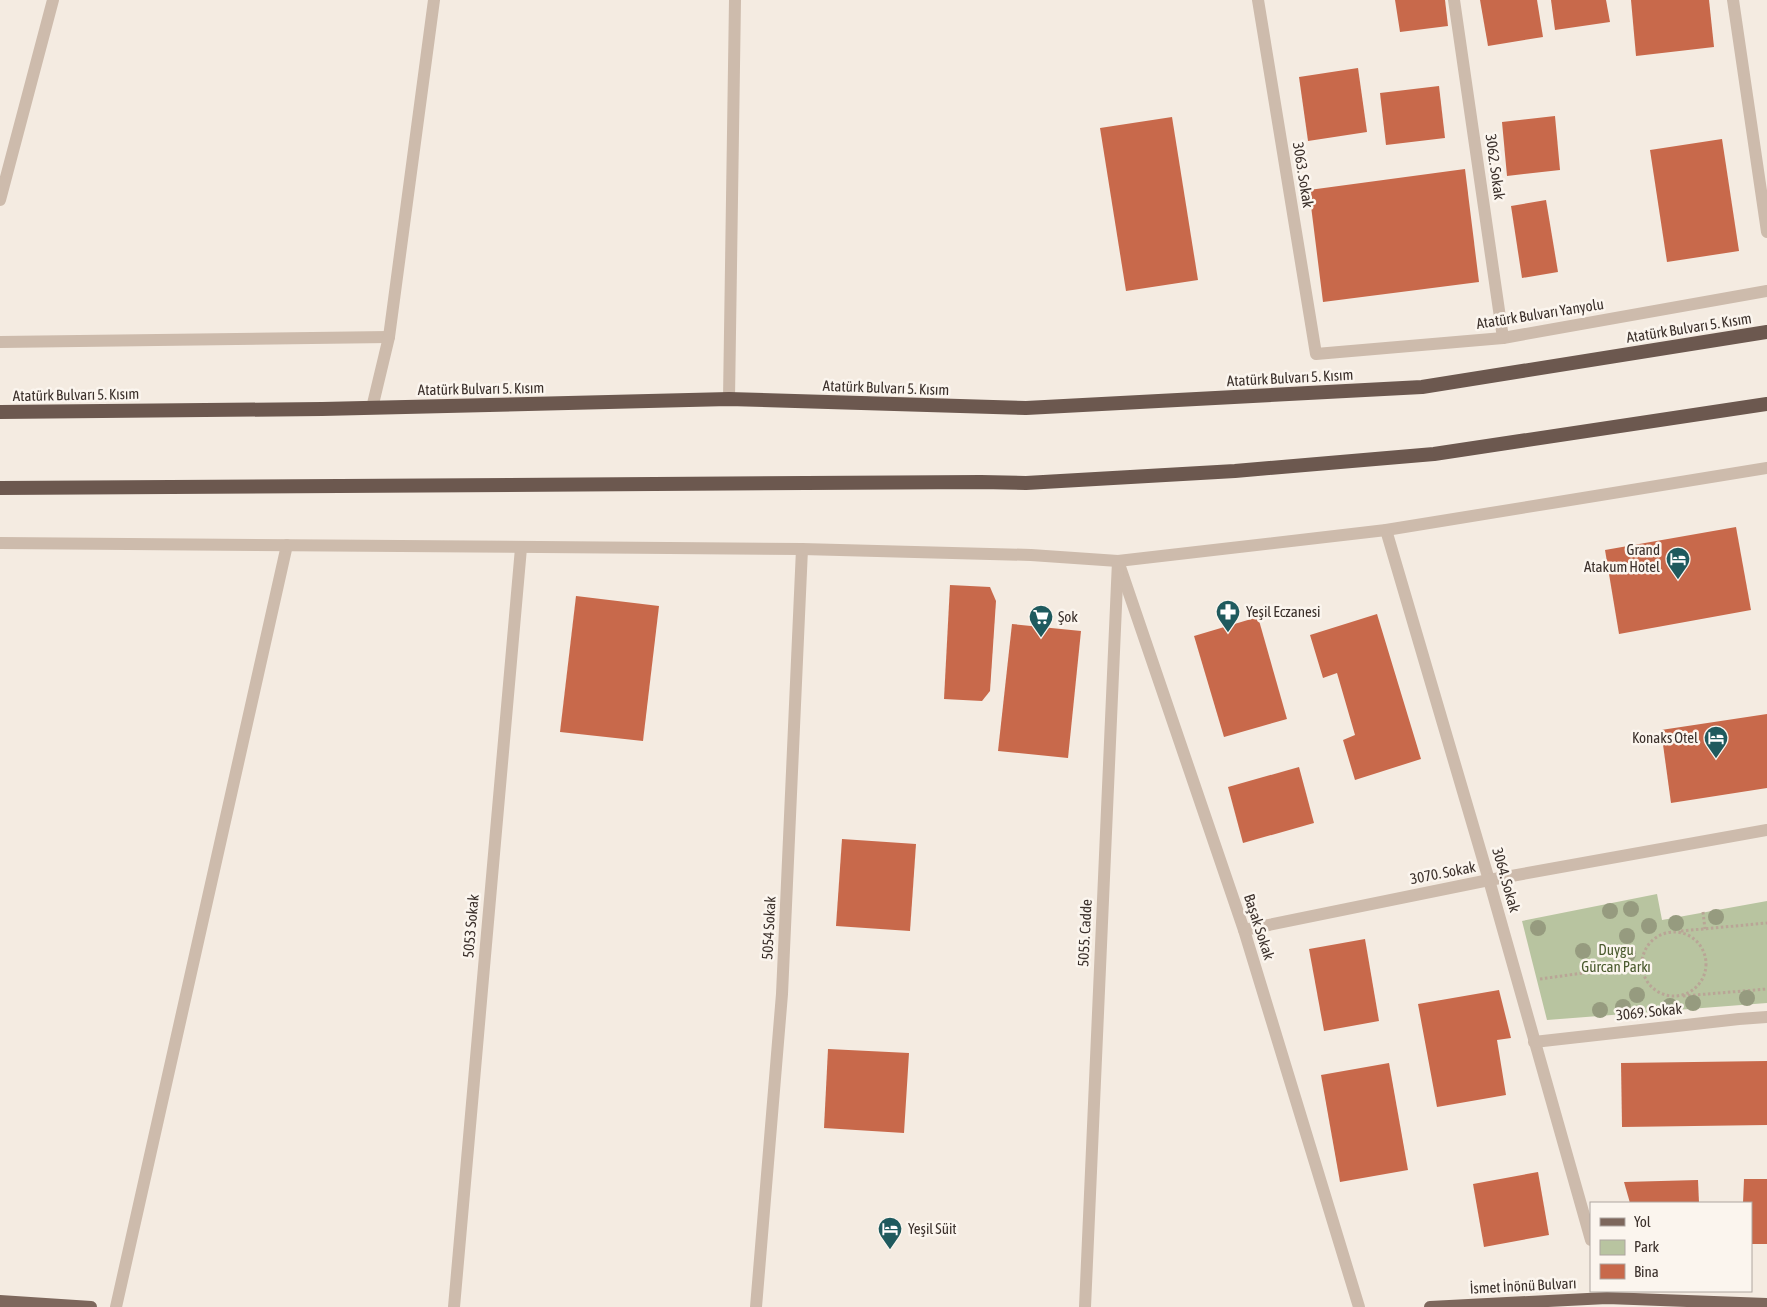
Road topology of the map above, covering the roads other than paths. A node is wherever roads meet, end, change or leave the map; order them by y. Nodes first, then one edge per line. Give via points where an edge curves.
1 (53, 0) edge
2 (434, 0) edge
3 (734, 0) edge
4 (1258, 0) edge
5 (1454, 0) edge
6 (1733, 0) edge
7 (0, 200) edge
8 (1767, 232) edge
9 (1767, 292) edge
10 (1767, 332) edge
11 (389, 337) junction
12 (1503, 338) junction
13 (0, 342) edge
14 (1316, 354) joint
15 (729, 399) junction
16 (1767, 404) edge
17 (372, 408) junction
18 (0, 412) edge
19 (1767, 468) edge
20 (0, 488) edge
21 (1386, 530) junction
22 (0, 543) edge
23 (287, 545) junction
24 (521, 548) junction
25 (802, 549) junction
26 (1118, 561) junction
27 (1767, 830) edge
28 (1489, 880) junction
29 (1244, 930) junction
30 (1767, 1018) edge
31 (1534, 1042) junction
32 (1590, 1237) edge
33 (1606, 1294) edge
34 (0, 1301) edge
35 (1767, 1304) edge
36 (90, 1307) edge
37 (116, 1307) edge
38 (454, 1307) edge
39 (756, 1307) edge
40 (1084, 1307) edge
41 (1359, 1307) edge
42 (1430, 1307) edge

1 - 7 street
2 - 11 street
3 - 15 street
4 - 14 street, 3063. Sokak
5 - 12 street, 3062. Sokak
6 - 8 street
9 - 12 street, Atatürk Bulvarı Yanyolu
10 - 15 highway, Atatürk Bulvarı 5. Kısım via 1422,387 1026,408
11 - 13 street
11 - 17 street
12 - 14 street, Atatürk Bulvarı Yanyolu
15 - 17 highway, Atatürk Bulvarı 5. Kısım
16 - 20 highway via 1434,454 1235,471 1026,483
17 - 18 highway, Atatürk Bulvarı 5. Kısım
19 - 21 street
21 - 26 street
21 - 28 street, 3064. Sokak
22 - 23 street
23 - 24 street
23 - 37 street
24 - 25 street
24 - 38 street, 5053 Sokak
25 - 26 street via 1031,555
25 - 39 street, 5054 Sokak via 782,994
26 - 29 street, Başak Sokak
26 - 40 street, 5055. Cadde
27 - 28 street, 3070. Sokak
28 - 29 street, 3070. Sokak
28 - 31 street, 3064. Sokak
29 - 41 street, Başak Sokak
30 - 31 street, 3069. Sokak
31 - 32 street, 3064. Sokak
33 - 35 main road, İsmet İnönü Bulvarı
33 - 42 main road, İsmet İnönü Bulvarı
34 - 36 main road

